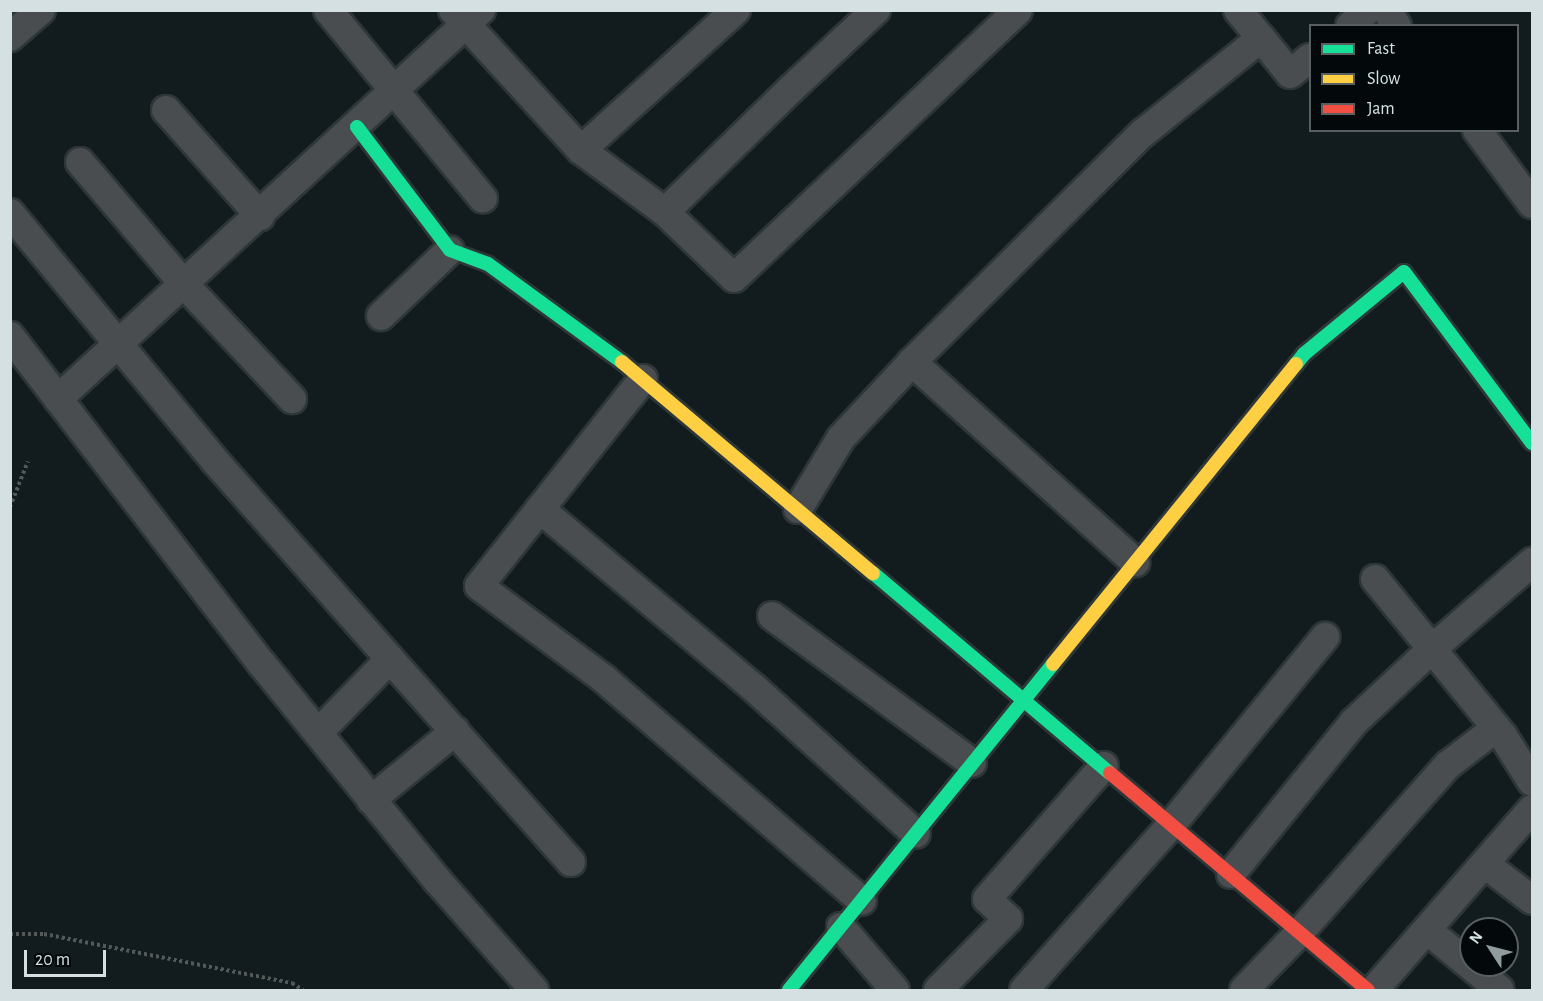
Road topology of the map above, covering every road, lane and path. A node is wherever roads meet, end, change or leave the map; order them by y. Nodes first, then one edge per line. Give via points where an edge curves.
1 (41, 10) edge
2 (328, 10) edge
3 (736, 10) edge
4 (876, 10) edge
5 (1018, 10) edge
6 (1238, 10) edge
7 (466, 15) edge
8 (1364, 15) edge
9 (1391, 24) edge
10 (10, 37) edge
11 (1261, 38) junction
12 (1309, 60) edge
13 (396, 92) junction
14 (166, 110) dead end
15 (357, 127) junction
16 (1479, 132) edge
17 (580, 150) junction
18 (80, 162) dead end
19 (483, 199) dead end
20 (1533, 204) edge
21 (665, 212) junction
22 (10, 213) edge
23 (260, 216) junction
24 (450, 250) junction
25 (184, 284) junction
26 (381, 315) dead end
27 (10, 336) edge
28 (118, 344) junction
29 (912, 362) junction
30 (643, 379) junction
31 (58, 399) junction
32 (292, 399) dead end
33 (1533, 443) edge
34 (28, 461) dead end
35 (10, 507) edge
36 (540, 509) junction
37 (798, 509) junction
38 (1135, 562) junction
39 (1533, 562) edge
40 (1375, 579) dead end
41 (772, 615) dead end
42 (1325, 637) dead end
43 (1432, 649) junction
44 (390, 658) junction
45 (1024, 698) junction
46 (1496, 728) junction
47 (454, 731) junction
48 (318, 733) junction
49 (972, 764) junction
50 (1104, 766) junction
51 (1533, 782) edge
52 (371, 800) junction
53 (1533, 809) edge
54 (1172, 824) junction
55 (916, 834) junction
56 (571, 862) dead end
57 (1485, 864) junction
58 (1231, 874) junction
59 (1533, 900) edge
60 (862, 901) junction
61 (841, 927) junction
62 (1427, 930) junction
63 (1300, 932) junction
64 (10, 934) edge
65 (1035, 987) edge
66 (303, 990) edge
67 (534, 990) edge
68 (789, 990) edge
69 (895, 990) edge
70 (938, 990) edge
71 (1244, 990) edge
72 (1368, 990) edge
73 (1374, 990) edge
74 (1500, 990) edge

1 - 10 street
2 - 13 street
3 - 17 street
4 - 21 street
5 - 21 street via 734,278
6 - 11 street
7 - 13 street
7 - 17 street
8 - 9 street
11 - 12 street via 1290,74
11 - 29 street via 1143,133
13 - 15 street
13 - 19 street
14 - 23 street
15 - 23 street
15 - 24 street
16 - 20 street
17 - 21 street
18 - 25 street
22 - 28 street
23 - 25 street
24 - 26 street
24 - 30 street via 488,264
25 - 28 street
25 - 32 street
27 - 31 street
28 - 31 street
28 - 44 street via 214,461
29 - 37 street via 841,438
29 - 38 street
30 - 36 street
30 - 37 street
31 - 48 street
33 - 38 street via 1404,272 1304,354
34 - 35 path
36 - 55 street via 753,687
36 - 60 street via 479,586 604,679
37 - 45 street
38 - 45 street
39 - 43 street
40 - 43 street
41 - 49 street
42 - 54 street
43 - 46 street
43 - 58 street via 1354,722
44 - 47 street
44 - 48 street
45 - 49 street
45 - 50 street
46 - 51 street
46 - 63 street via 1448,765
47 - 52 street
47 - 56 street
48 - 52 street
49 - 55 street
50 - 54 street
50 - 70 street via 987,899 1008,919
52 - 67 street
53 - 57 street
54 - 58 street
54 - 65 street
55 - 60 street
57 - 59 street
57 - 62 street
58 - 63 street
60 - 61 street
61 - 68 street
61 - 69 street
62 - 73 street
62 - 74 street
63 - 71 street
63 - 72 street
64 - 66 path via 44,934 291,983

